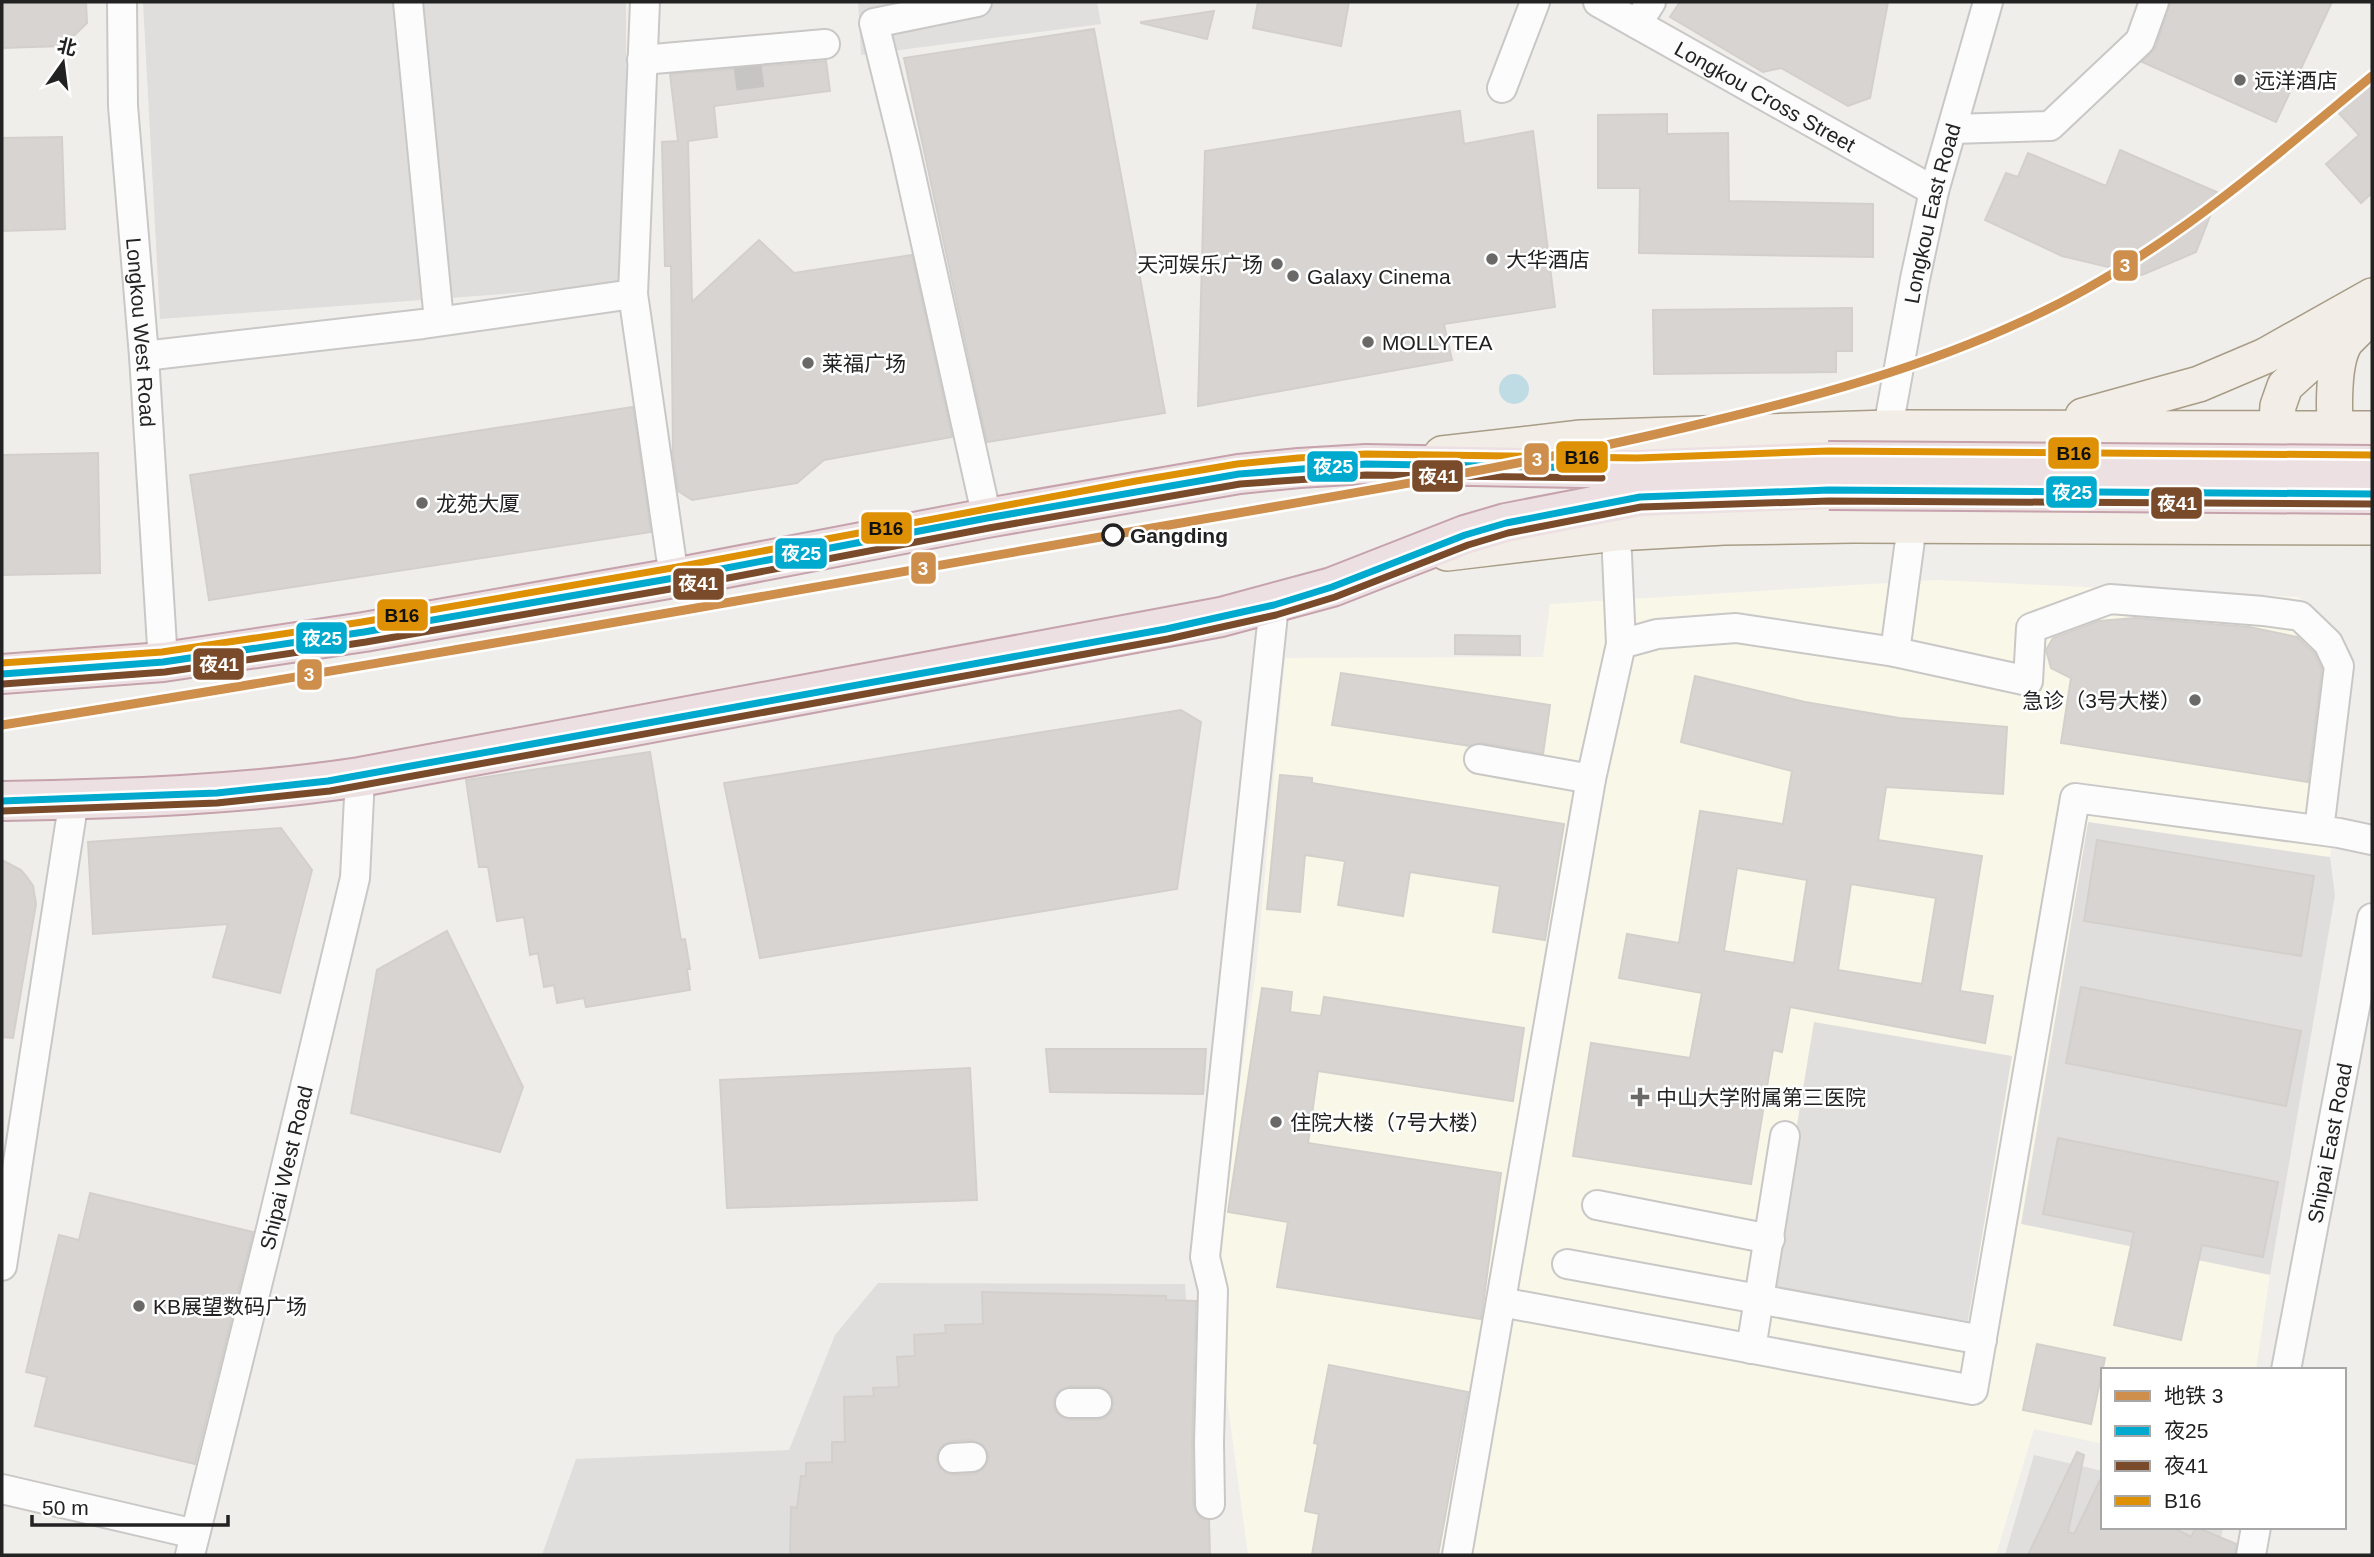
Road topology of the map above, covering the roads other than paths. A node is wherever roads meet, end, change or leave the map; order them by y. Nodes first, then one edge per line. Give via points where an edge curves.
1 (122, 2) edge
2 (408, 2) edge
3 (645, 2) edge
4 (976, 2) edge
5 (1535, 2) edge
6 (1598, 2) edge
7 (1988, 2) edge
8 (2154, 2) edge
9 (1644, 13) edge
10 (825, 44) dead end
11 (642, 60) junction
12 (1502, 88) dead end
13 (1952, 129) junction
14 (1934, 191) junction
15 (633, 294) junction
16 (2372, 296) edge
17 (2372, 307) edge
18 (2372, 313) edge
19 (439, 321) junction
20 (144, 356) junction
21 (2044, 427) junction
22 (1888, 428) junction
23 (2092, 428) junction
24 (2276, 429) junction
25 (2334, 429) junction
26 (2372, 429) edge
27 (1366, 464) junction
28 (2372, 465) edge
29 (1829, 475) junction
30 (2372, 496) edge
31 (987, 518) junction
32 (1912, 525) junction
33 (2081, 527) junction
34 (2372, 527) edge
35 (2279, 528) junction
36 (1616, 533) junction
37 (1412, 557) junction
38 (674, 578) junction
39 (1274, 604) junction
40 (1621, 644) junction
41 (1895, 652) junction
42 (163, 662) junction
43 (2, 674) edge
44 (1479, 759) dead end
45 (360, 776) junction
46 (1591, 779) junction
47 (74, 799) junction
48 (2, 801) edge
49 (2319, 830) junction
50 (2372, 840) edge
51 (2372, 918) edge
52 (1785, 1136) dead end
53 (1597, 1205) dead end
54 (1770, 1239) junction
55 (1567, 1264) dead end
56 (2, 1266) edge
57 (1760, 1298) junction
58 (1501, 1302) junction
59 (1982, 1340) junction
60 (1751, 1349) junction
61 (2286, 1368) edge
62 (2, 1489) edge
63 (1210, 1504) dead end
64 (2256, 1529) edge
65 (193, 1545) edge
66 (1457, 1555) edge
67 (2251, 1555) edge

1 - 20 street, Longkou West Road via 123,106
2 - 19 street
3 - 11 street
4 - 31 street via 874,23
5 - 12 street
6 - 9 street, Longkou Cross Street
7 - 13 street, Longkou East Road
8 - 13 street via 2140,41 2050,126
9 - 14 street, Longkou Cross Street
10 - 11 street via 746,55
11 - 15 street
13 - 14 street, Longkou East Road
14 - 22 street, Longkou East Road
15 - 19 street
15 - 38 street
16 - 21 main road via 2265,356 2199,384
17 - 24 main road via 2286,386
18 - 25 main road via 2345,343 2334,401
19 - 20 street
20 - 42 street, Longkou West Road
21 - 22 main road
21 - 23 main road
22 - 27 main road via 1556,440
23 - 24 main road
23 - 33 main road via 2102,457 2103,483
24 - 25 main road
24 - 35 main road
25 - 26 main road
25 - 30 main road via 2346,470 2359,488
27 - 29 highway
27 - 31 highway via 1239,474
28 - 29 highway, bridge
29 - 30 highway, bridge
29 - 37 highway via 1640,497 1506,523
31 - 38 highway
32 - 33 main road
32 - 36 main road
32 - 41 street
33 - 35 main road
34 - 35 main road
36 - 37 main road
36 - 40 street
37 - 39 highway
38 - 42 highway
39 - 45 highway via 1166,629
39 - 63 street via 1205,1257 1213,1290
40 - 41 street via 1657,634 1736,628
40 - 46 street
41 - 49 street via 2028,681 2031,628 2110,599 2300,616 2328,643 2339,666
42 - 43 highway
44 - 46 street
45 - 47 highway via 240,791
45 - 65 street, Shipai West Road via 355,878
46 - 58 street
47 - 48 highway
47 - 56 street
49 - 50 street
49 - 59 street via 2075,798
51 - 61 street, Shipai East Road
52 - 54 street
53 - 54 street
54 - 57 street
55 - 57 street
57 - 59 street
57 - 60 street
58 - 60 street
58 - 66 street
59 - 60 street via 1973,1390
62 - 65 street
64 - 67 street

